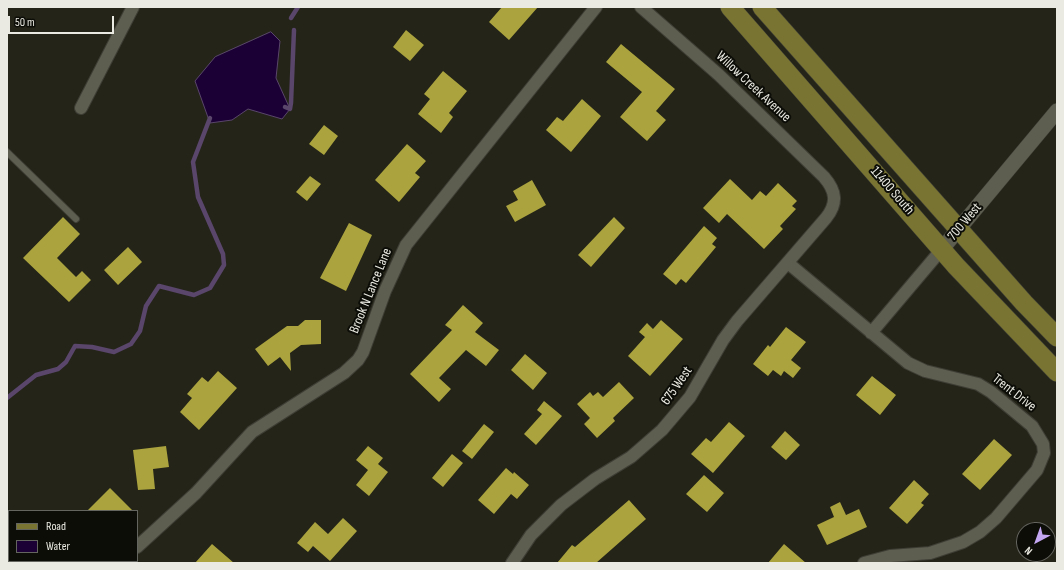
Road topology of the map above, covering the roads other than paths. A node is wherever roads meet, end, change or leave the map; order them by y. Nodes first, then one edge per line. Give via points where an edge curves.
1 (596, 7) edge
2 (641, 7) edge
3 (730, 7) edge
4 (762, 7) edge
5 (129, 9) edge
6 (81, 108) dead end
7 (1057, 111) edge
8 (7, 152) edge
9 (835, 198) joint
10 (76, 219) dead end
11 (959, 229) junction
12 (942, 249) junction
13 (788, 262) junction
14 (871, 333) junction
15 (1057, 337) edge
16 (1057, 372) edge
17 (138, 546) edge
18 (512, 563) edge
19 (864, 563) edge

1 - 17 street, Brook N Lance Lane via 406,245 358,360 344,373 252,432 196,493
2 - 9 street, Willow Creek Avenue via 762,115 824,177 834,191
3 - 12 main road, 11400 South
4 - 11 main road, 11400 South
5 - 6 street
7 - 11 street, 700 West
8 - 10 lane
9 - 13 street, 675 West via 831,212
11 - 12 street, 700 West
11 - 15 main road, 11400 South via 1024,304
12 - 14 street, 700 West
12 - 16 main road, 11400 South
13 - 14 street, Trent Drive
13 - 18 street, 675 West via 737,321 690,397 662,430 631,457 561,505 531,535
14 - 19 street, Trent Drive via 908,363 925,371 978,384 991,392 1032,426 1043,444 1044,453 1037,470 1022,489 996,518 968,539 930,553 890,556

